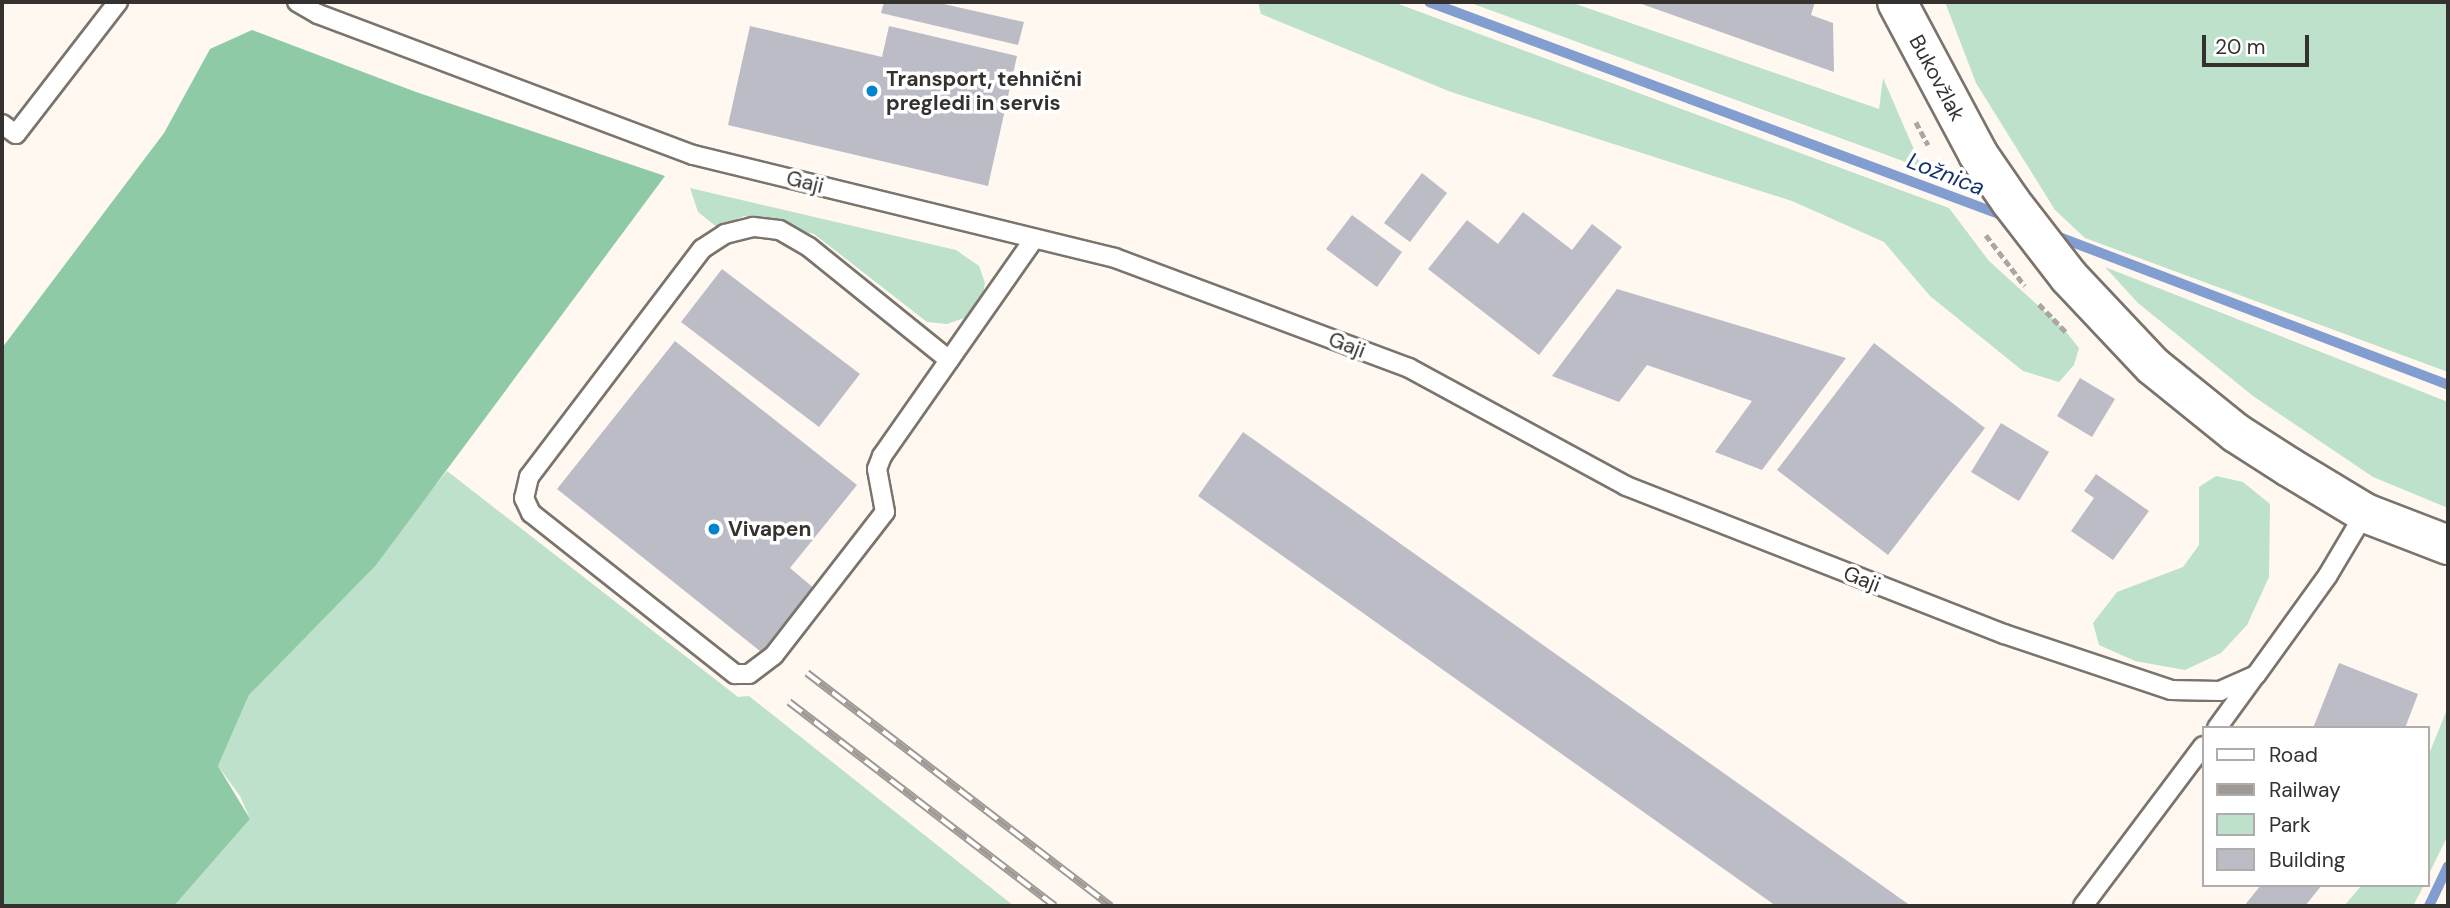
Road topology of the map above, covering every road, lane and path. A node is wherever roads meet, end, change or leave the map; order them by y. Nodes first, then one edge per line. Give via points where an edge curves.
1 (118, 2) edge
2 (297, 2) edge
3 (1897, 2) edge
4 (2, 124) edge
5 (1034, 239) junction
6 (949, 360) junction
7 (2365, 513) junction
8 (2448, 545) edge
9 (2256, 674) junction
10 (2218, 726) edge
11 (2202, 747) edge
12 (2083, 906) edge

1 - 4 lane via 16,134
2 - 5 lane, Gaji via 318,14 693,155
3 - 7 street, Bukovžlak via 1978,154 2068,277 2153,366 2236,433
5 - 6 lane
5 - 9 lane, Gaji via 1115,258 1409,368 1626,486 2004,634 2171,690 2220,691
6 - 6 lane via 809,247 779,230 752,227 726,234 694,260 530,477 524,498 531,513 735,674 749,674 774,655 885,513 877,469 882,456
7 - 8 street
7 - 9 lane, Gaji via 2328,575
9 - 10 lane
11 - 12 lane

